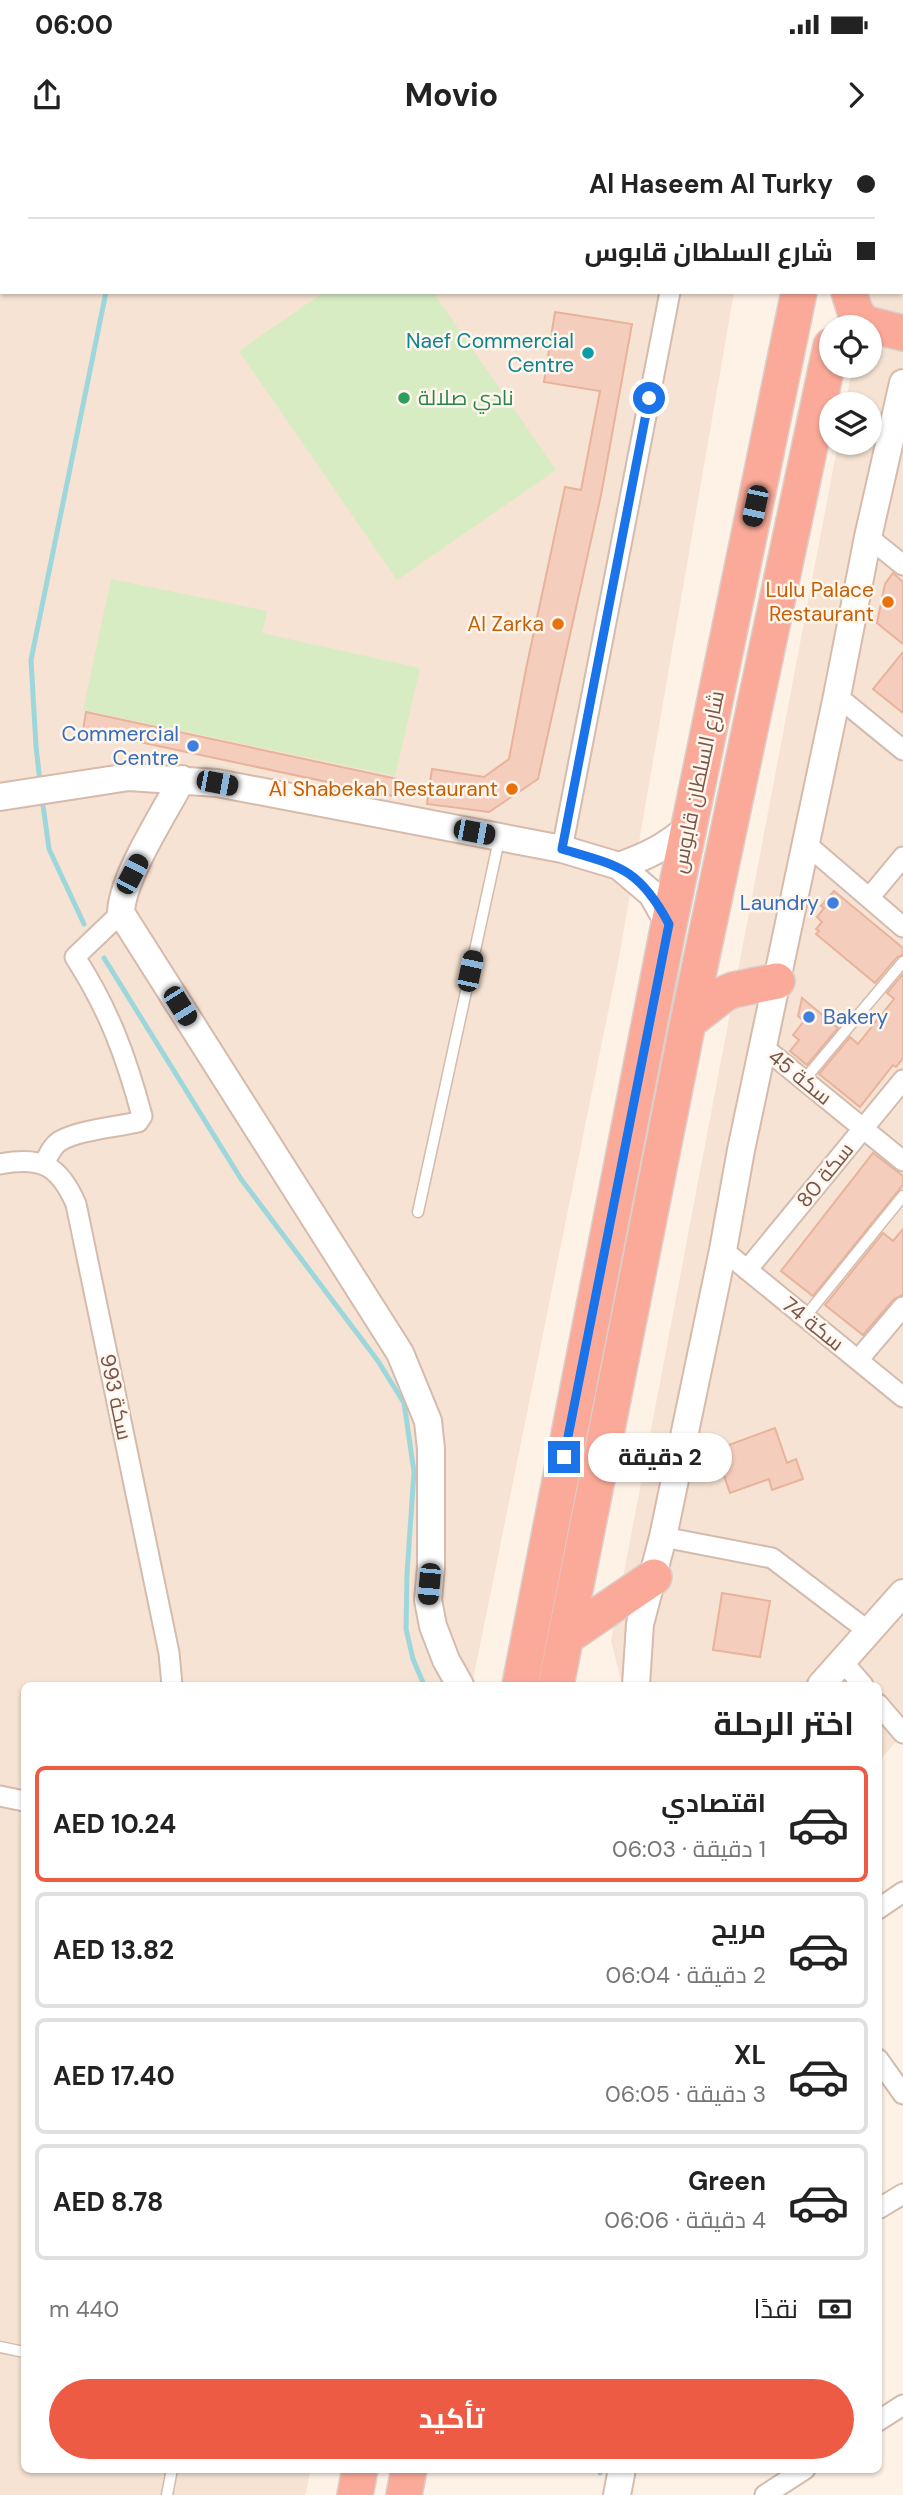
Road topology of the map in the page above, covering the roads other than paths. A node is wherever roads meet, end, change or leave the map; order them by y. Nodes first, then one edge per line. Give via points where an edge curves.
1 (670, 294) edge
2 (799, 294) edge
3 (843, 294) edge
4 (850, 294) edge
5 (838, 315) edge
6 (903, 333) edge
7 (824, 378) edge
8 (903, 383) edge
9 (900, 419) edge
10 (868, 537) junction
11 (903, 565) edge
12 (837, 696) junction
13 (898, 742) edge
14 (182, 779) junction
15 (0, 797) edge
16 (689, 827) junction
17 (499, 837) junction
18 (805, 844) junction
19 (562, 849) junction
20 (903, 857) edge
21 (619, 866) junction
22 (869, 898) junction
23 (121, 913) junction
24 (669, 924) junction
25 (903, 928) edge
26 (903, 962) edge
27 (777, 981) junction
28 (688, 1022) junction
29 (762, 1046) junction
30 (804, 1080) junction
31 (903, 1080) edge
32 (863, 1128) junction
33 (903, 1161) edge
34 (0, 1164) edge
35 (44, 1164) junction
36 (903, 1196) edge
37 (418, 1212) dead end
38 (723, 1250) junction
39 (747, 1270) junction
40 (903, 1307) edge
41 (804, 1317) junction
42 (858, 1360) junction
43 (903, 1397) edge
44 (663, 1537) junction
45 (654, 1577) junction
46 (903, 1593) edge
47 (868, 1631) junction
48 (566, 1637) junction
49 (842, 1661) junction
50 (521, 1678) edge
51 (557, 1681) edge
52 (173, 1682) edge
53 (458, 1682) edge
54 (636, 1682) edge
55 (824, 1682) edge
56 (860, 1682) edge
57 (882, 1709) edge
58 (903, 1733) edge
59 (0, 1796) edge
60 (21, 1800) edge
61 (903, 1892) edge
62 (882, 1906) edge
63 (882, 2065) edge
64 (903, 2094) edge
65 (903, 2194) edge
66 (882, 2207) edge
67 (0, 2347) edge
68 (21, 2351) edge
69 (903, 2405) edge
70 (882, 2418) edge
71 (171, 2473) edge
72 (359, 2473) edge
73 (408, 2473) edge
74 (621, 2473) edge
75 (799, 2473) edge
76 (167, 2495) edge
77 (355, 2495) edge
78 (404, 2495) edge
79 (617, 2495) edge
80 (765, 2495) edge

1 - 19 street
2 - 16 highway, شارع السلطان قابوس
3 - 5 highway
4 - 6 highway via 863,323
7 - 28 highway, شارع السلطان قابوس
8 - 9 street
9 - 10 street
10 - 11 street
10 - 12 street
12 - 13 street
12 - 18 street
14 - 15 street via 109,778
14 - 17 street
14 - 23 street via 132,874
16 - 21 street via 649,856
16 - 24 highway, شارع السلطان قابوس
17 - 19 street
17 - 37 lane
18 - 22 street
18 - 27 street
19 - 21 street
20 - 22 street
21 - 24 street via 652,894
22 - 25 street
23 - 35 street via 75,957 102,1002 128,1064 142,1116 138,1122 58,1142
23 - 53 street via 413,1380 428,1421 431,1449 428,1600 433,1626
24 - 50 highway, شارع السلطان قابوس
26 - 30 lane
27 - 28 highway via 723,994
27 - 29 street
28 - 48 highway, شارع السلطان قابوس
29 - 30 street, سكة 45
29 - 38 street
30 - 32 street, سكة 45
31 - 32 street, سكة 80
32 - 33 street, سكة 45
32 - 39 street, سكة 80
34 - 35 street
35 - 52 street, سكة 993 via 60,1175 76,1204
36 - 41 lane
38 - 39 street, سكة 74
38 - 44 street
39 - 41 street, سكة 74
40 - 42 street
41 - 42 street, سكة 74
42 - 43 street, سكة 74
44 - 45 street
44 - 47 street via 772,1558
45 - 48 highway
45 - 54 street via 640,1624
46 - 47 street
47 - 49 street
48 - 51 highway, شارع السلطان قابوس
49 - 55 street
49 - 56 street
57 - 58 street
59 - 60 street
61 - 62 street
63 - 64 street
65 - 66 street
67 - 68 lane
69 - 70 street
71 - 76 lane
72 - 77 highway
73 - 78 highway
74 - 79 street
75 - 80 street

